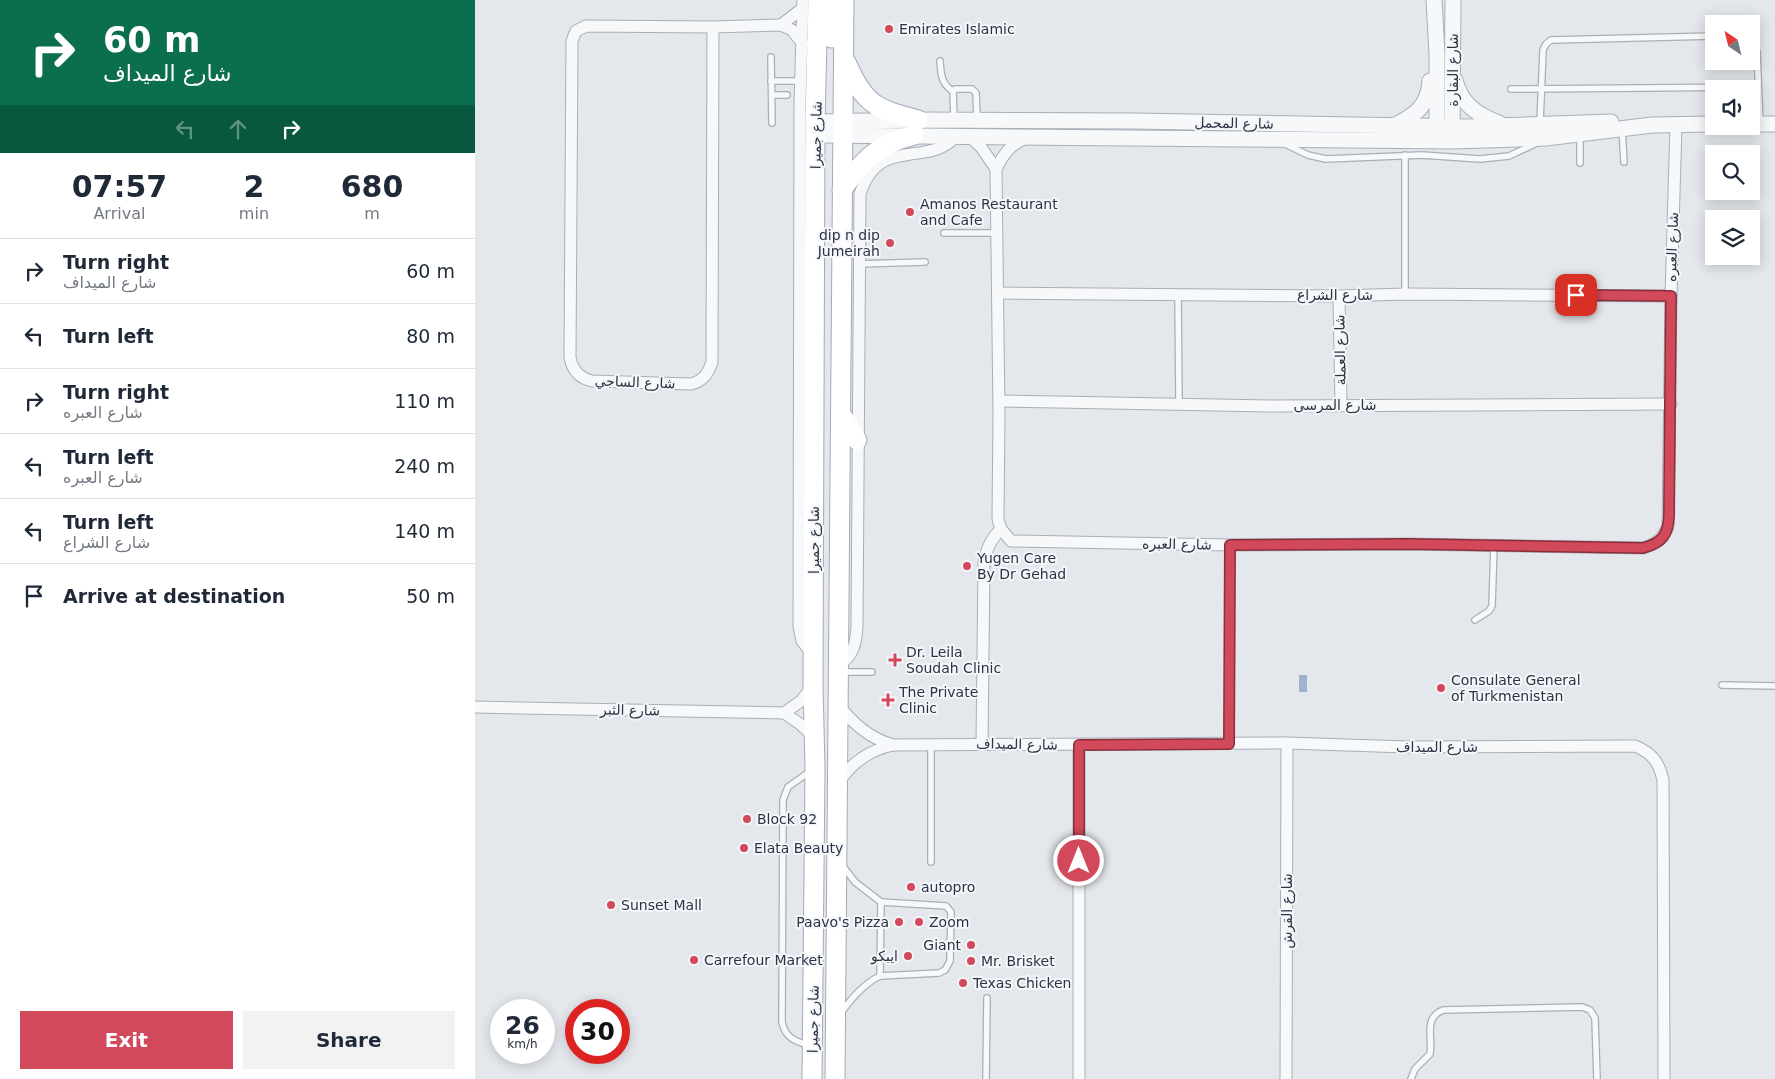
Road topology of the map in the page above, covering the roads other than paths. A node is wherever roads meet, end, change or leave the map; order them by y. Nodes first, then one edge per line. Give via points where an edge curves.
1 (829, 0) edge
2 (845, 0) edge
3 (1453, 0) edge
4 (808, 3) edge
5 (1433, 3) edge
6 (781, 25) junction
7 (713, 27) junction
8 (1705, 36) edge
9 (803, 44) junction
10 (1437, 54) junction
11 (771, 57) dead end
12 (844, 57) junction
13 (940, 61) dead end
14 (1453, 71) junction
15 (771, 81) junction
16 (801, 81) junction
17 (1705, 87) edge
18 (1511, 89) dead end
19 (1542, 89) junction
20 (953, 91) junction
21 (787, 95) dead end
22 (771, 96) junction
23 (954, 121) junction
24 (977, 121) junction
25 (772, 123) dead end
26 (1705, 124) edge
27 (1760, 124) edge
28 (1775, 124) edge
29 (1652, 125) junction
30 (1676, 125) junction
31 (1394, 126) junction
32 (1507, 126) junction
33 (830, 128) junction
34 (916, 128) junction
35 (1622, 129) junction
36 (1543, 132) junction
37 (1445, 134) junction
38 (1580, 135) junction
39 (963, 136) junction
40 (1031, 137) junction
41 (1272, 138) junction
42 (1405, 156) junction
43 (1624, 162) dead end
44 (1580, 163) dead end
45 (996, 169) junction
46 (842, 190) junction
47 (944, 233) dead end
48 (996, 233) junction
49 (925, 262) dead end
50 (850, 265) junction
51 (999, 292) junction
52 (1178, 294) junction
53 (1405, 294) junction
54 (1339, 296) junction
55 (1671, 296) junction
56 (999, 401) junction
57 (1179, 404) junction
58 (1671, 404) junction
59 (1341, 405) junction
60 (841, 414) junction
61 (857, 440) junction
62 (1001, 530) junction
63 (1230, 545) junction
64 (1494, 546) junction
65 (1475, 620) dead end
66 (814, 657) junction
67 (839, 669) junction
68 (872, 672) dead end
69 (1722, 685) dead end
70 (813, 686) junction
71 (1775, 686) edge
72 (838, 704) junction
73 (475, 707) edge
74 (784, 712) junction
75 (814, 737) junction
76 (982, 743) junction
77 (1287, 743) junction
78 (931, 744) junction
79 (1229, 744) junction
80 (893, 745) junction
81 (1079, 745) junction
82 (815, 768) junction
83 (837, 786) junction
84 (836, 852) junction
85 (931, 862) dead end
86 (881, 902) junction
87 (880, 976) junction
88 (987, 998) dead end
89 (835, 1021) junction
90 (813, 1047) junction
91 (811, 1078) edge
92 (835, 1079) edge
93 (986, 1079) edge
94 (1079, 1079) edge
95 (1286, 1079) edge
96 (1411, 1079) edge
97 (1597, 1079) edge
98 (1664, 1079) edge

1 - 33 main road
2 - 12 main road, شارع جميرا
3 - 14 street, شارع البقارة
4 - 6 street
4 - 9 street
4 - 33 main road, شارع جميرا
5 - 10 street, شارع البقارة
6 - 7 street, شارع الساجي
6 - 9 street via 792,30
7 - 7 street, شارع الساجي via 586,26 573,36 570,357 574,370 585,379 691,384 704,378 709,371 712,353
8 - 19 lane via 1551,40 1543,50
9 - 16 street
10 - 31 street via 1432,61 1427,100 1420,110
10 - 37 street, شارع البقارة
11 - 15 lane
12 - 33 main road, شارع جميرا
12 - 34 main road via 858,86 877,107
13 - 20 lane via 942,79
14 - 32 street via 1457,87 1468,106 1483,117
14 - 37 street, شارع البقارة
15 - 16 lane
15 - 22 lane
16 - 66 street via 799,626 802,641
17 - 19 lane
18 - 19 lane
19 - 36 lane
20 - 23 lane
20 - 24 lane via 974,90
21 - 22 lane
22 - 25 lane
23 - 24 street, شارع المحمل
23 - 34 street, شارع المحمل
24 - 31 street, شارع المحمل
26 - 30 street, شارع المحمل
27 - 28 street
29 - 30 street, شارع المحمل
29 - 35 street, شارع المحمل
29 - 36 street, شارع المحمل via 1639,121
30 - 55 street, شارع العبره
31 - 37 street, شارع المحمل
32 - 36 street, شارع المحمل
32 - 37 street, شارع المحمل
33 - 34 street, شارع المحمل
33 - 46 main road, شارع جميرا
33 - 50 main road via 831,246 835,259
33 - 66 main road, شارع جميرا
34 - 39 street, شارع المحمل
34 - 46 main road via 876,150 857,168
35 - 38 street, شارع المحمل
35 - 43 lane
36 - 37 street, شارع المحمل
36 - 38 street, شارع المحمل
36 - 42 lane via 1526,150 1509,156
37 - 41 street, شارع المحمل
38 - 44 lane
39 - 40 street, شارع المحمل
39 - 45 street via 981,147
39 - 50 street via 939,149 903,154 887,160 867,178 859,203
40 - 41 street, شارع المحمل
40 - 45 street via 1014,144
41 - 42 lane via 1316,158
42 - 53 lane
45 - 48 street
46 - 50 main road, شارع جميرا
47 - 48 lane
48 - 51 street
49 - 50 lane
50 - 60 main road, شارع جميرا
50 - 61 street via 859,324
51 - 52 street, شارع الشراع
51 - 56 street
52 - 54 street, شارع الشراع
52 - 57 lane
53 - 54 street, شارع الشراع
53 - 55 street, شارع الشراع
54 - 59 street, شارع العملة
55 - 58 street, شارع العبره
56 - 57 street, شارع المرسى
56 - 62 street via 998,518
57 - 59 street, شارع المرسى
58 - 59 street, شارع المرسى
58 - 64 street, شارع العبره via 1669,527 1663,538 1643,548
60 - 61 main road
60 - 67 main road, شارع جميرا
61 - 67 street via 856,636 853,650
62 - 63 street, شارع العبره via 1011,541
62 - 76 street via 987,547 984,564
63 - 64 street, شارع العبره
63 - 79 lane
64 - 65 lane via 1492,606
66 - 70 main road, شارع جميرا
67 - 68 lane
67 - 72 main road, شارع جميرا
69 - 71 lane
70 - 74 street via 801,701
70 - 75 main road, شارع جميرا
72 - 80 street, شارع الميداف via 854,724
72 - 83 main road, شارع جميرا
73 - 74 street, شارع الثبر
74 - 75 street
75 - 82 main road, شارع جميرا
76 - 78 street, شارع الميداف
76 - 81 street, شارع الميداف
77 - 79 street, شارع الميداف
77 - 95 street, شارع القرش
77 - 98 street, شارع الميداف via 1407,747 1635,746 1655,758 1663,780
78 - 80 street, شارع الميداف
78 - 85 lane
79 - 81 street, شارع الميداف
80 - 83 street, شارع الميداف via 864,755
81 - 94 street
82 - 90 main road, شارع جميرا
82 - 90 lane via 788,787 783,800 782,1022 790,1038
83 - 84 main road, شارع جميرا
84 - 86 lane via 855,882
84 - 89 main road, شارع جميرا
86 - 87 lane
86 - 87 lane via 946,906 951,912 950,961 945,970
87 - 89 lane via 854,996
88 - 93 lane
89 - 92 main road, شارع جميرا
90 - 91 main road, شارع جميرا
96 - 97 lane via 1415,1069 1430,1054 1431,1019 1443,1010 1582,1006 1595,1018

